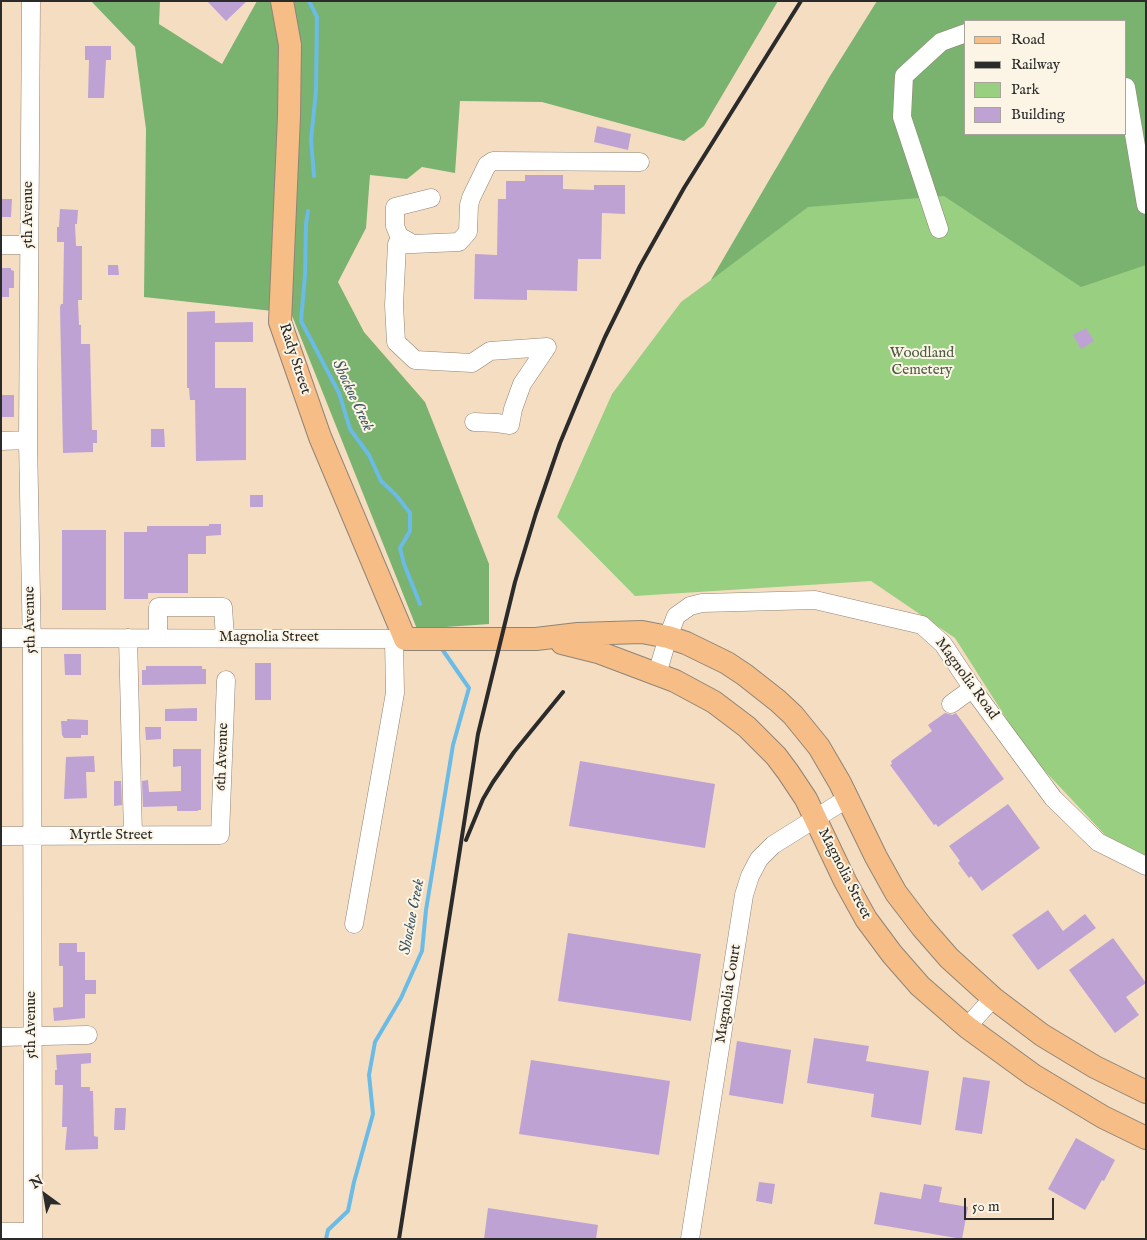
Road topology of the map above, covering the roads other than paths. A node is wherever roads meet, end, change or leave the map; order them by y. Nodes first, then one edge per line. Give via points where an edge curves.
1 (30, 1) edge
2 (282, 1) edge
3 (964, 34) edge
4 (1127, 93) edge
5 (640, 162) dead end
6 (431, 198) dead end
7 (1146, 205) edge
8 (939, 229) dead end
9 (413, 244) junction
10 (1, 245) edge
11 (29, 245) junction
12 (474, 422) dead end
13 (28, 440) junction
14 (1, 441) edge
15 (668, 637) junction
16 (1, 638) edge
17 (32, 638) junction
18 (128, 638) junction
19 (158, 638) junction
20 (225, 638) junction
21 (400, 639) junction
22 (536, 639) junction
23 (657, 674) junction
24 (226, 680) dead end
25 (973, 688) junction
26 (951, 704) dead end
27 (848, 798) junction
28 (815, 818) junction
29 (133, 835) junction
30 (220, 835) joint
31 (1, 836) edge
32 (32, 836) junction
33 (1146, 866) edge
34 (354, 924) dead end
35 (993, 998) junction
36 (967, 1027) junction
37 (88, 1035) dead end
38 (32, 1036) junction
39 (1, 1037) edge
40 (1146, 1092) edge
41 (1146, 1138) edge
42 (1, 1232) edge
43 (32, 1235) edge
44 (690, 1239) edge

1 - 11 street, 5th Avenue
2 - 21 main road, Rady Street via 290,45 290,116 280,322 320,437
3 - 8 street via 941,42 904,76 902,117
4 - 7 street
5 - 9 street via 483,160 469,206 468,232 459,242
6 - 9 street via 395,207 395,226 399,236
9 - 12 street via 397,244 394,305 396,342 415,360 472,363 490,351 547,347 522,384 510,425
10 - 11 street
11 - 13 street, 5th Avenue
13 - 14 street
13 - 17 street, 5th Avenue
15 - 22 main road, Magnolia Street via 642,632
15 - 23 street, Magnolia Road
15 - 25 street, Magnolia Road via 680,612 690,606 815,600 922,625 943,644
15 - 27 main road, Magnolia Street via 728,663 778,701 819,747
16 - 17 street, Magnolia Street
17 - 18 street, Magnolia Street
17 - 32 street, 5th Avenue
18 - 19 street, Magnolia Street
18 - 29 street
19 - 20 street, Magnolia Street
19 - 20 street via 158,608 224,607
20 - 21 street, Magnolia Street
21 - 22 main road, Magnolia Street
21 - 34 street via 395,693
22 - 23 main road, Magnolia Street via 581,647
23 - 28 main road, Magnolia Street via 714,702 747,727 788,772
24 - 30 street, 6th Avenue
25 - 26 street
25 - 33 street, Magnolia Road via 1053,798 1098,842
27 - 28 street, Magnolia Court
27 - 35 main road, Magnolia Street via 885,874 908,909 949,958
28 - 36 main road, Magnolia Street via 856,902 878,936 920,986
28 - 44 street, Magnolia Court via 773,844 759,859 744,895
29 - 30 street, Myrtle Street
29 - 32 street, Myrtle Street
31 - 32 street, Myrtle Street
32 - 38 street, 5th Avenue
35 - 36 street
35 - 40 main road, Magnolia Street via 1095,1067
36 - 41 main road, Magnolia Street via 1062,1094
37 - 38 street
38 - 39 street
38 - 43 street, 5th Avenue
42 - 43 street

